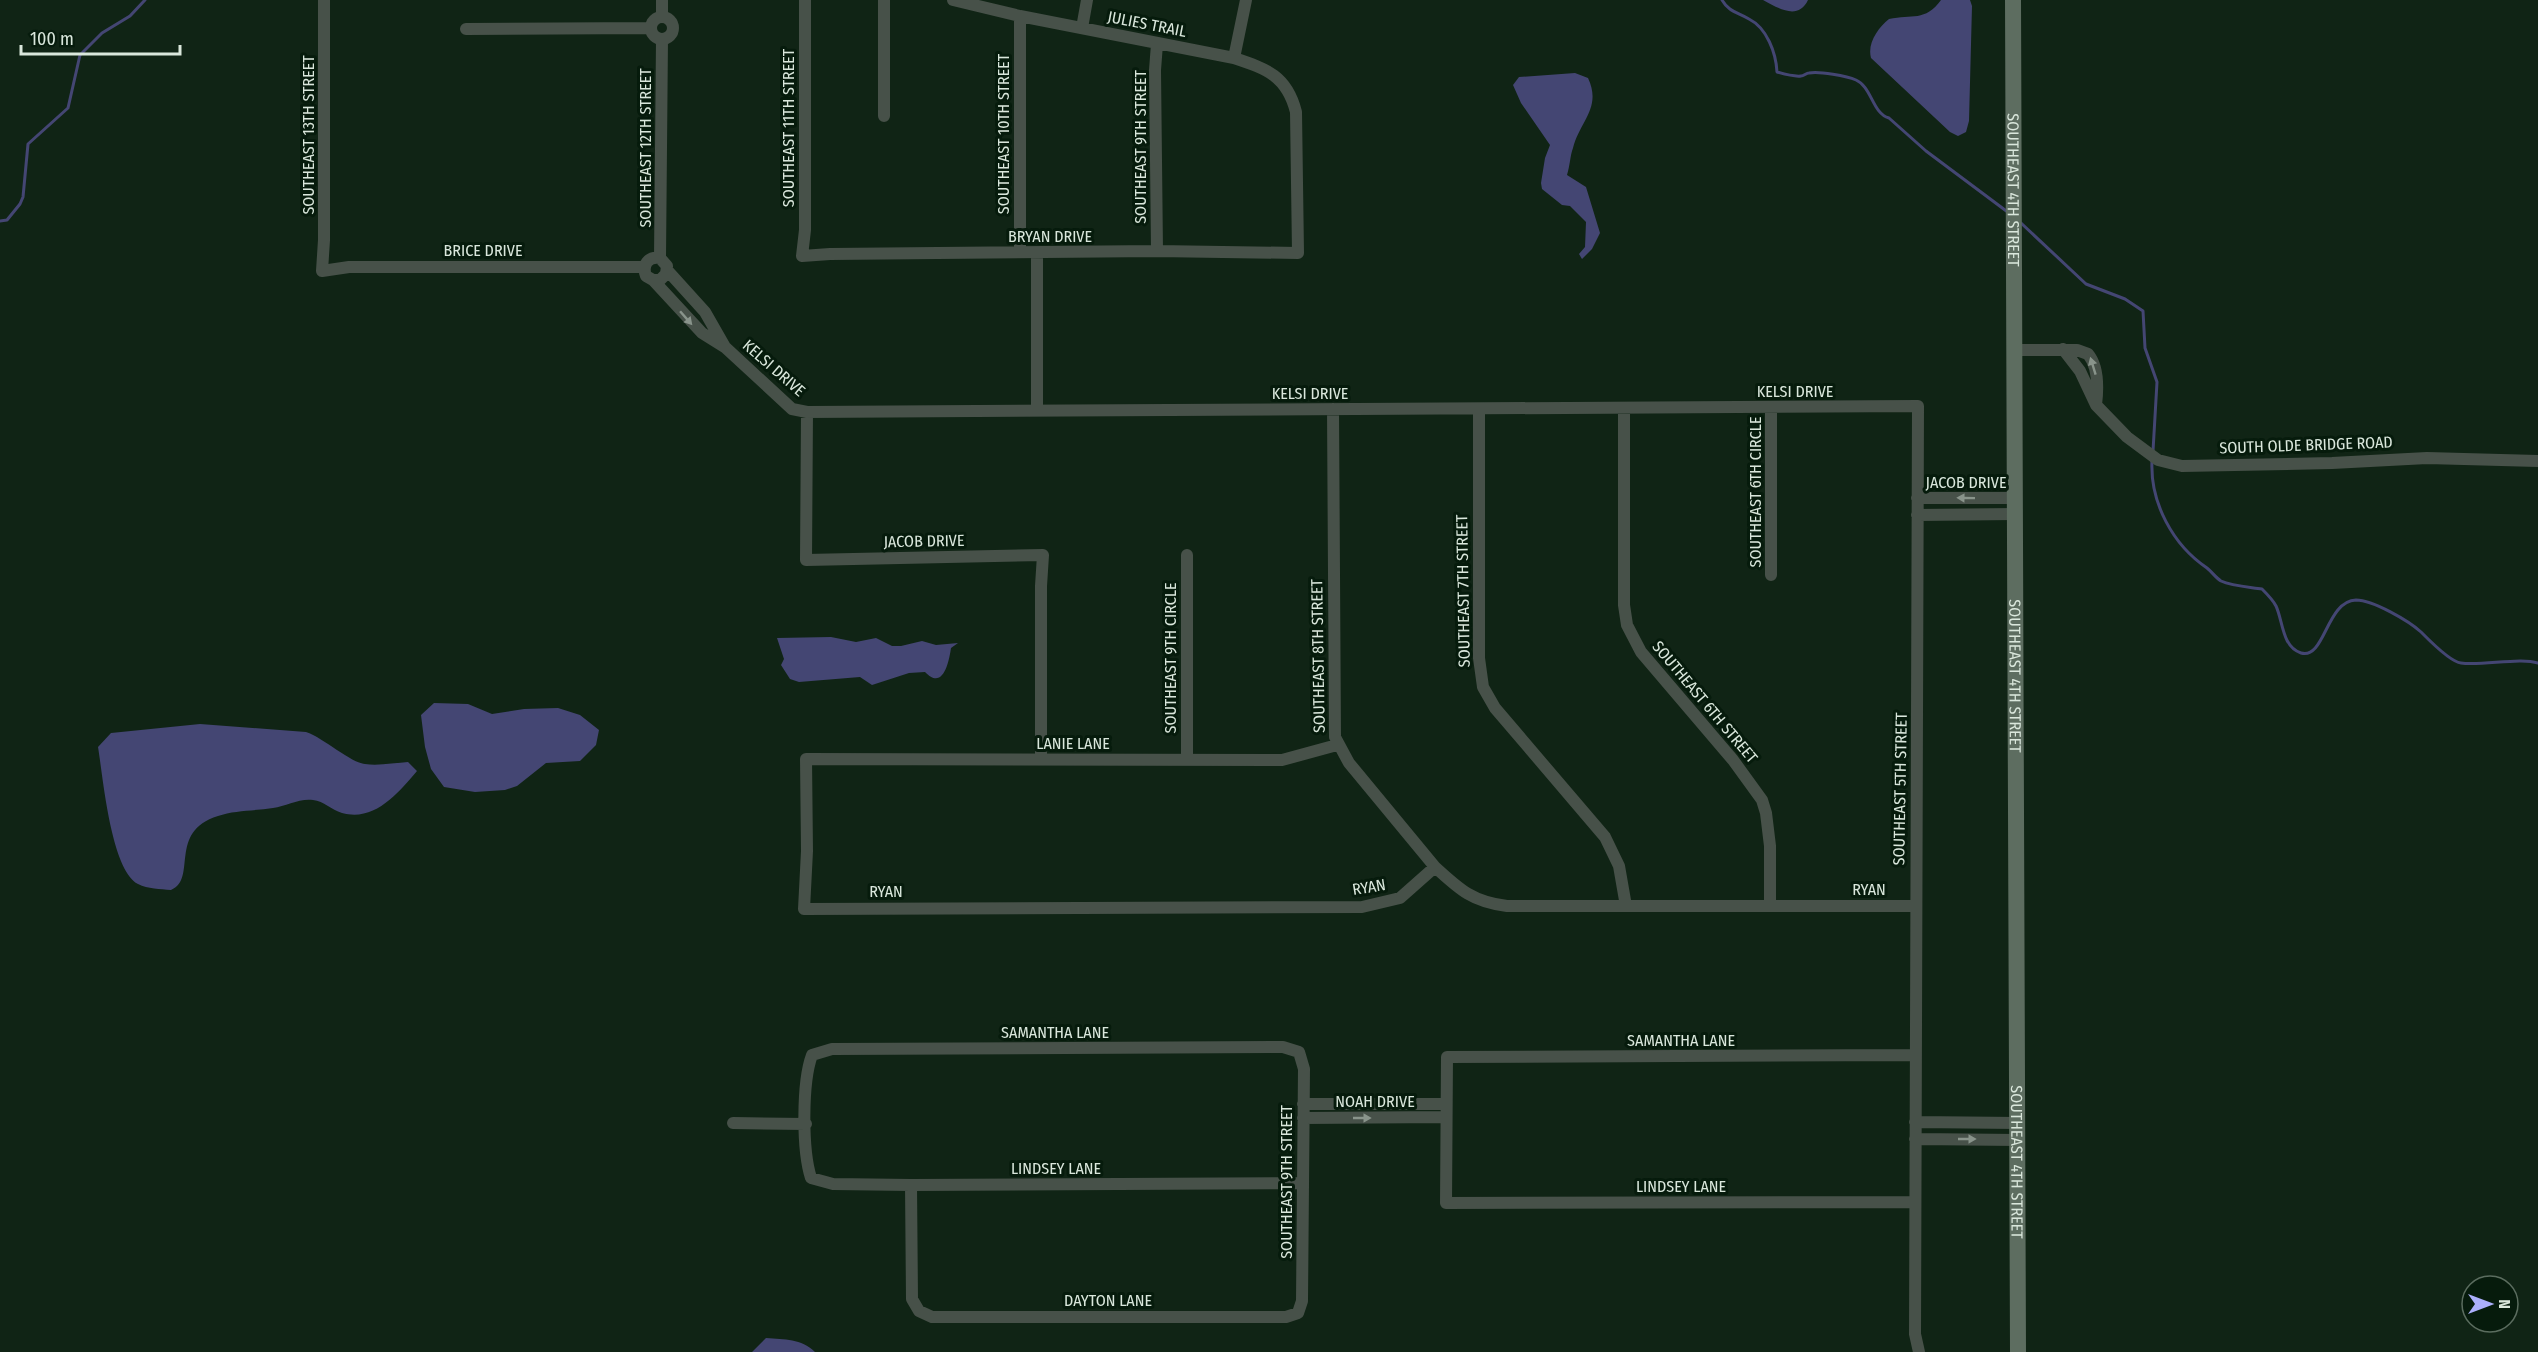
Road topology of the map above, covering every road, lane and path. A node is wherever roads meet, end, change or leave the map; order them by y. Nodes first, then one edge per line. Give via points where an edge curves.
1 (324, 0) edge
2 (662, 0) edge
3 (805, 0) edge
4 (884, 0) edge
5 (953, 0) edge
6 (1087, 0) edge
7 (1246, 0) edge
8 (2013, 0) edge
9 (662, 16) junction
10 (1020, 16) junction
11 (651, 28) junction
12 (1082, 28) junction
13 (466, 29) dead end
14 (662, 39) junction
15 (1158, 44) junction
16 (1234, 58) junction
17 (884, 116) dead end
18 (1157, 251) junction
19 (1020, 252) junction
20 (1036, 253) junction
21 (1298, 253) joint
22 (802, 256) joint
23 (660, 258) junction
24 (644, 267) junction
25 (322, 270) joint
26 (667, 270) junction
27 (653, 280) junction
28 (726, 348) junction
29 (2016, 350) junction
30 (1918, 406) joint
31 (1771, 408) junction
32 (1333, 409) junction
33 (1479, 409) junction
34 (1624, 409) junction
35 (1037, 410) junction
36 (807, 412) junction
37 (2538, 461) edge
38 (1917, 498) junction
39 (2015, 506) junction
40 (1917, 515) junction
41 (1187, 555) dead end
42 (1771, 575) dead end
43 (1337, 745) junction
44 (1041, 759) junction
45 (1187, 760) junction
46 (1436, 867) junction
47 (1770, 905) junction
48 (1626, 906) junction
49 (1915, 906) junction
50 (804, 909) joint
51 (1299, 1052) joint
52 (1915, 1055) junction
53 (1303, 1104) junction
54 (1446, 1104) junction
55 (1446, 1117) junction
56 (1303, 1118) junction
57 (1915, 1122) junction
58 (2018, 1123) junction
59 (732, 1124) dead end
60 (806, 1124) junction
61 (1915, 1139) junction
62 (2018, 1140) junction
63 (1303, 1183) junction
64 (911, 1185) junction
65 (1915, 1202) junction
66 (1298, 1313) joint
67 (1919, 1352) edge
68 (2018, 1352) edge

1 - 25 street, SOUTHEAST 13TH STREET
2 - 9 street
3 - 22 street, SOUTHEAST 11TH STREET
4 - 17 street
5 - 10 street, JULIES TRAIL
6 - 12 street
7 - 16 street
8 - 29 main road, SOUTHEAST 4TH STREET
9 - 11 street via 653,21
9 - 14 street via 671,21 673,29 669,37
10 - 12 street, JULIES TRAIL
10 - 19 street, SOUTHEAST 10TH STREET
11 - 13 street
11 - 14 street
12 - 15 street, JULIES TRAIL
14 - 23 street, SOUTHEAST 12TH STREET
15 - 16 street, JULIES TRAIL
15 - 18 street, SOUTHEAST 9TH STREET
16 - 21 street, JULIES TRAIL via 1267,70 1289,92 1296,112
18 - 20 street, BRYAN DRIVE
18 - 21 street, BRYAN DRIVE
19 - 20 street, BRYAN DRIVE
19 - 22 street, BRYAN DRIVE
20 - 35 street
23 - 24 street via 650,259
23 - 26 street
24 - 25 street, BRICE DRIVE
24 - 27 street via 646,276
26 - 27 street via 664,277
26 - 28 street, KELSI DRIVE via 705,312
27 -> 28 street, KELSI DRIVE via 693,326
28 - 36 street, KELSI DRIVE via 786,404
29 - 37 street, SOUTH OLDE BRIDGE ROAD via 2084,351 2091,357 2098,386 2096,405 2127,437 2158,460 2182,466 2427,458
29 - 39 main road, SOUTHEAST 4TH STREET
30 - 31 street, KELSI DRIVE
30 - 38 street, SOUTHEAST 5TH STREET
31 - 34 street, KELSI DRIVE
31 - 42 street, SOUTHEAST 6TH CIRCLE
32 - 33 street, KELSI DRIVE
32 - 35 street, KELSI DRIVE
32 - 43 street, SOUTHEAST 8TH STREET via 1333,717
33 - 34 street, KELSI DRIVE
33 - 48 street, SOUTHEAST 7TH STREET via 1479,658 1484,687 1495,708 1605,837 1623,878
34 - 47 street, SOUTHEAST 6TH STREET via 1627,625 1641,652 1762,800 1770,846
35 - 36 street, KELSI DRIVE
36 - 44 street, JACOB DRIVE via 806,560 1043,555
39 -> 38 street, JACOB DRIVE
38 - 40 street, SOUTHEAST 5TH STREET
39 - 40 street, JACOB DRIVE
39 - 58 main road, SOUTHEAST 4TH STREET
40 - 49 street, SOUTHEAST 5TH STREET
41 - 45 street, SOUTHEAST 9TH CIRCLE
43 - 45 street, LANIE LANE via 1282,760
43 - 46 street, SOUTHEAST 8TH STREET
44 - 45 street, LANIE LANE
44 - 50 street, LANIE LANE via 806,759
46 - 48 street, RYAN via 1469,896 1492,904
46 - 50 street, RYAN via 1400,898 1362,907
47 - 48 street, RYAN
47 - 49 street, RYAN
49 - 52 street, SOUTHEAST 5TH STREET
51 - 53 street, SOUTHEAST 9TH STREET via 1304,1069
51 - 60 street, SAMANTHA LANE via 1283,1047 832,1049 812,1055 807,1070
52 - 54 street, SAMANTHA LANE via 1447,1057
52 - 57 street, SOUTHEAST 5TH STREET
53 - 54 street, NOAH DRIVE
53 - 56 street, SOUTHEAST 9TH STREET
54 - 55 street
56 -> 55 street, NOAH DRIVE
55 - 65 street, LINDSEY LANE via 1446,1203
56 - 63 street, SOUTHEAST 9TH STREET
57 - 58 street
57 - 61 street, SOUTHEAST 5TH STREET
58 - 62 main road, SOUTHEAST 4TH STREET
59 - 60 street
60 - 64 street, LINDSEY LANE via 806,1162 811,1178 832,1184
61 -> 62 street
61 - 65 street, SOUTHEAST 5TH STREET
62 - 68 main road, SOUTHEAST 4TH STREET
63 - 64 street, LINDSEY LANE
63 - 66 street, SOUTHEAST 9TH STREET via 1302,1301
64 - 66 street, DAYTON LANE via 912,1299 919,1311 932,1317 1286,1317
65 - 67 street, SOUTHEAST 5TH STREET via 1915,1334

